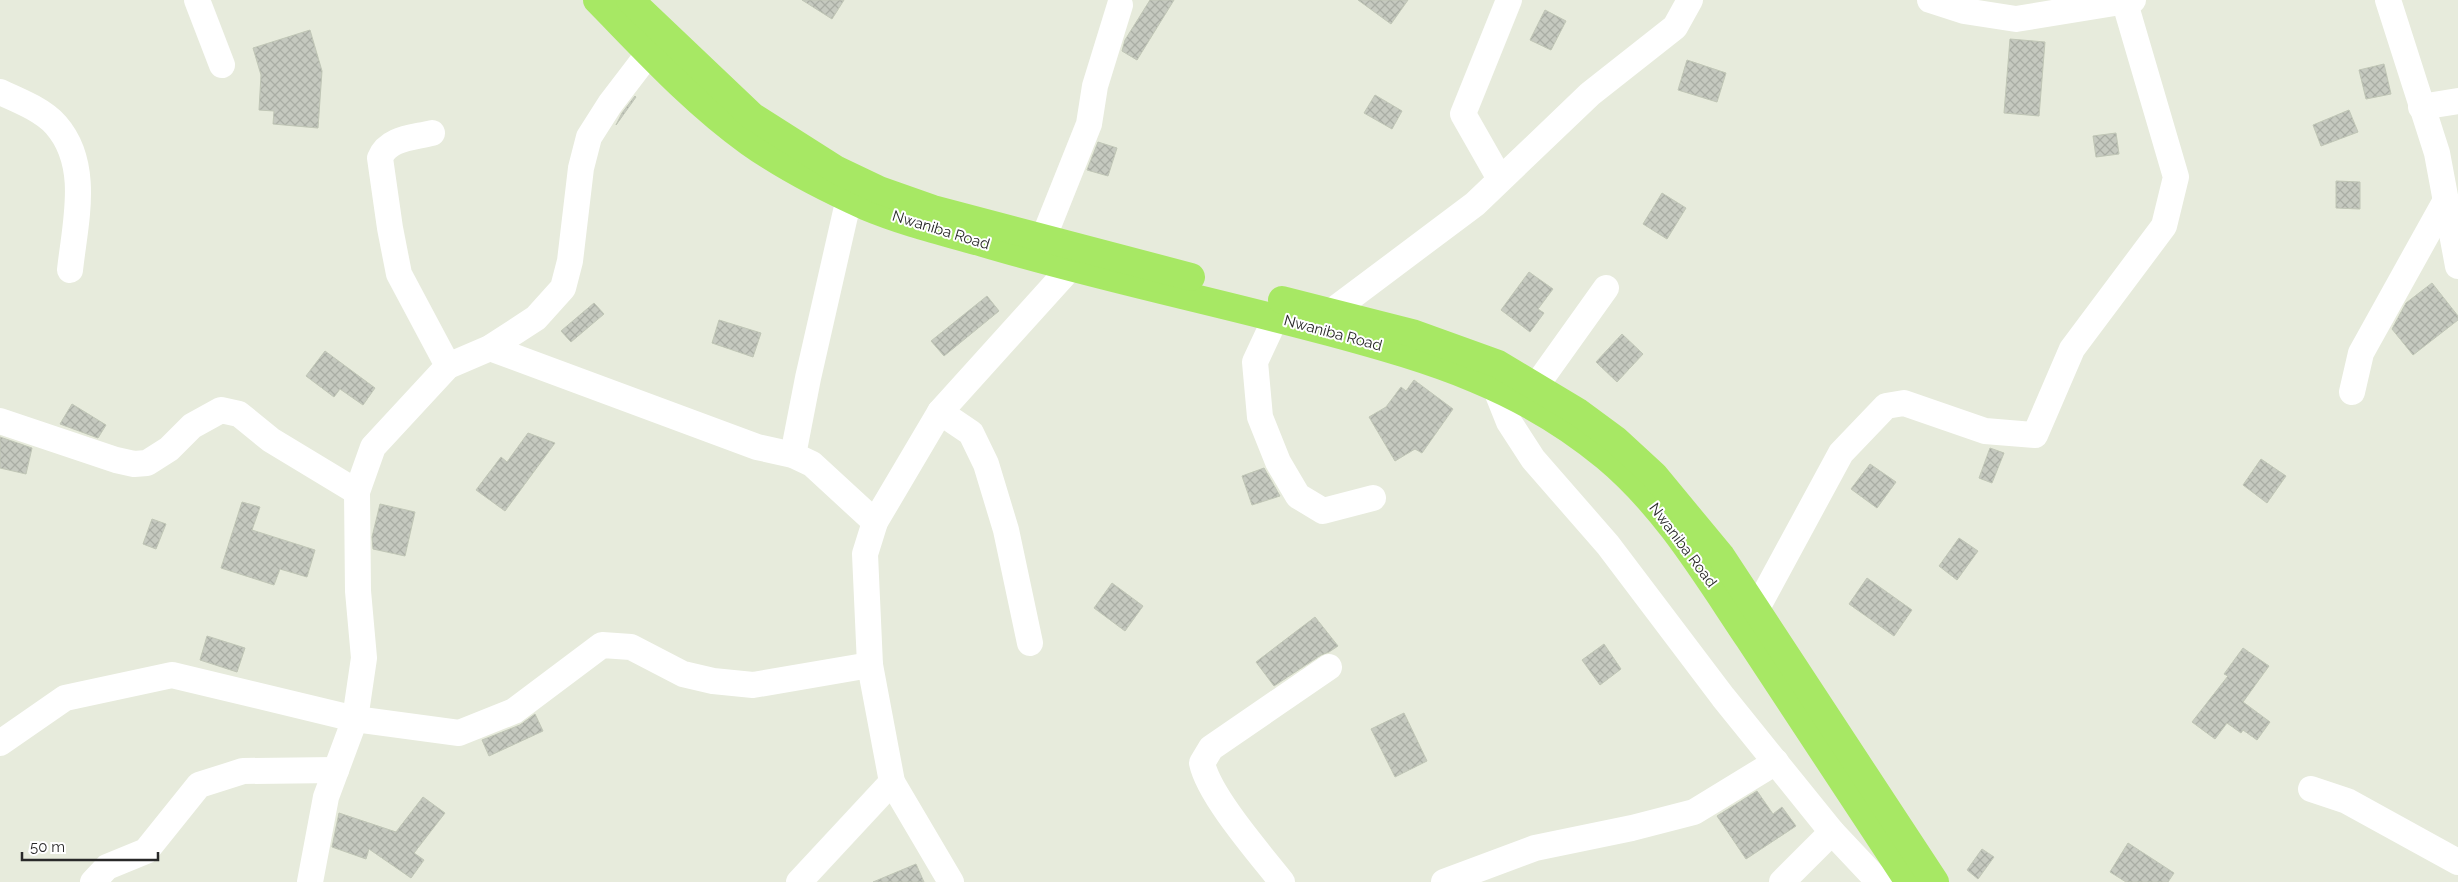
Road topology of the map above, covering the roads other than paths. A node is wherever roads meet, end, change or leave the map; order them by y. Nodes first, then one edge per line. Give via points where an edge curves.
1 (197, 0) edge
2 (597, 0) edge
3 (630, 0) edge
4 (1510, 0) edge
5 (1690, 0) edge
6 (1930, 0) edge
7 (2388, 0) edge
8 (2129, 1) edge
9 (1120, 5) dead end
10 (649, 53) junction
11 (222, 65) dead end
12 (0, 92) edge
13 (2458, 101) edge
14 (2421, 107) junction
15 (432, 133) dead end
16 (1500, 179) junction
17 (849, 198) junction
18 (2446, 200) junction
19 (1043, 239) junction
20 (1071, 266) junction
21 (2458, 266) edge
22 (70, 270) dead end
23 (1606, 288) dead end
24 (1331, 312) junction
25 (1276, 317) junction
26 (490, 348) junction
27 (448, 366) junction
28 (1536, 386) junction
29 (1495, 387) junction
30 (2352, 392) dead end
31 (940, 412) junction
32 (0, 421) edge
33 (794, 455) junction
34 (357, 492) junction
35 (1373, 498) dead end
36 (875, 522) junction
37 (1756, 610) junction
38 (1030, 643) dead end
39 (870, 665) junction
40 (1329, 667) dead end
41 (354, 719) junction
42 (0, 743) edge
43 (1776, 762) junction
44 (336, 770) junction
45 (892, 782) junction
46 (2310, 788) dead end
47 (1832, 832) junction
48 (2458, 862) edge
49 (93, 882) edge
50 (310, 882) edge
51 (799, 882) edge
52 (951, 882) edge
53 (1282, 882) edge
54 (1444, 882) edge
55 (1782, 882) edge
56 (1879, 882) edge
57 (1909, 882) edge
58 (1936, 882) edge

1 - 11 street
2 - 10 main road, Nwaniba Road
3 - 19 main road via 752,116 837,170 879,190 933,209
4 - 16 street via 1463,114
5 - 16 street via 1675,26 1590,94
6 - 8 street via 1964,11 2016,19
7 - 14 street
8 - 37 street via 2176,177 2164,226 2072,349 2035,435 1985,431 1904,403 1886,406 1841,452
9 - 19 street via 1096,86 1089,124
10 - 17 main road, Nwaniba Road via 748,141 783,164
10 - 26 street via 589,137 581,168 570,261 563,288 536,318
12 - 22 street via 56,125 70,147 80,180
13 - 14 street
14 - 18 street via 2437,153
15 - 27 street via 395,142 384,148 380,158 400,274
16 - 24 street via 1475,204
17 - 20 main road, Nwaniba Road via 907,221
17 - 33 street
18 - 21 street
18 - 30 street via 2361,353
19 - 24 main road
20 - 25 main road, Nwaniba Road
20 - 31 street
23 - 28 street
24 - 28 main road via 1458,348 1498,364
25 - 29 main road, Nwaniba Road via 1412,354
25 - 35 street via 1255,362 1260,417 1278,462 1298,496 1323,511
26 - 27 street
26 - 33 street via 758,447
27 - 34 street via 372,446
28 - 37 main road via 1616,440 1654,475 1721,556
29 - 43 street via 1509,422 1533,459 1608,545
29 - 57 main road, Nwaniba Road via 1536,408 1607,458 1662,514 1706,571
31 - 36 street
31 - 38 street via 971,433 986,464 1006,530
32 - 34 street via 134,464 148,463 192,426 221,410 239,414 271,440
33 - 36 street via 812,464
34 - 41 street via 358,591 364,658
36 - 39 street via 865,554
37 - 58 main road
39 - 41 street via 753,685 683,674 631,647 602,645 514,711 459,733
39 - 45 street
40 - 53 street via 1211,748 1202,763 1204,775 1243,833
41 - 42 street via 172,675 65,698
41 - 44 street
43 - 47 street
43 - 54 street via 1694,812 1535,848
44 - 49 street via 243,771 199,785 146,850 108,867
44 - 50 street via 326,797
45 - 51 street
45 - 52 street
46 - 48 street via 2347,801
47 - 55 street
47 - 56 street

